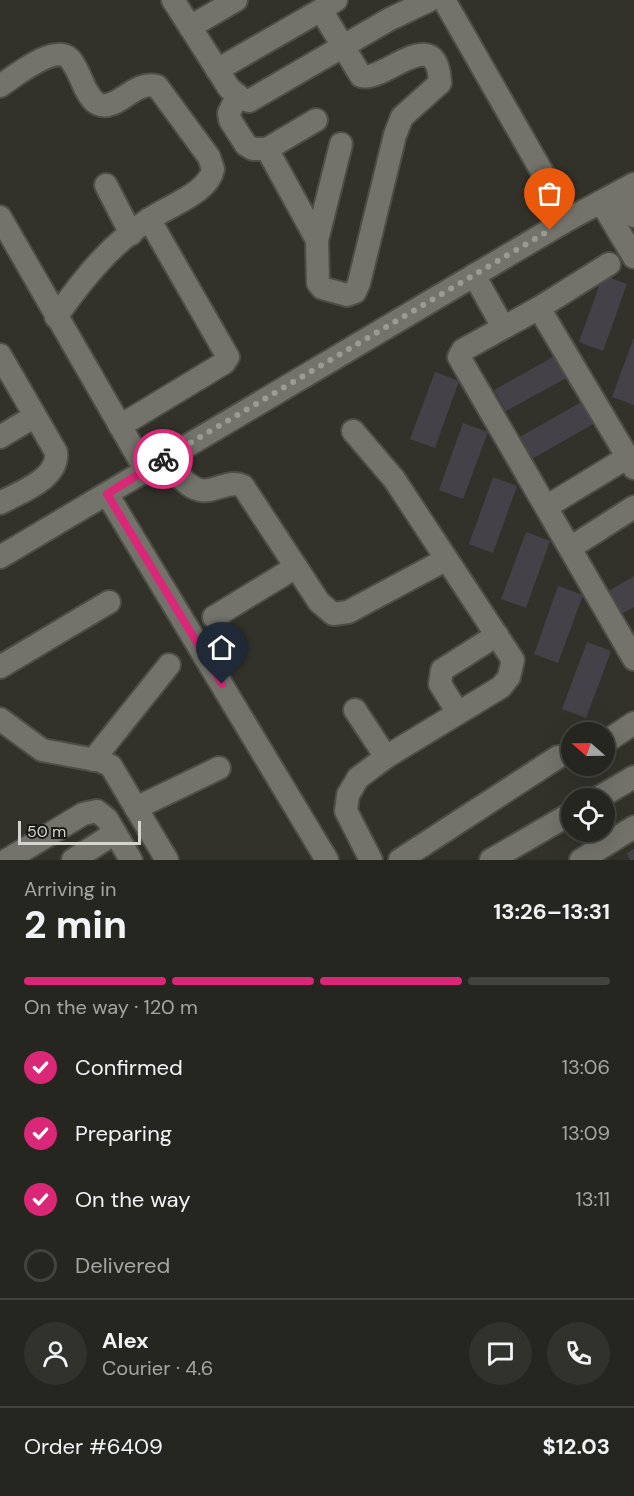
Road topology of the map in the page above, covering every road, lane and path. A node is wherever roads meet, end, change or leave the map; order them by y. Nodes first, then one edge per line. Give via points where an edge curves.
1 (172, 0) edge
2 (236, 0) edge
3 (430, 0) edge
4 (444, 0) edge
5 (329, 5) edge
6 (190, 27) junction
7 (343, 47) junction
8 (217, 70) junction
9 (0, 86) edge
10 (237, 96) junction
11 (316, 120) dead end
12 (341, 144) dead end
13 (267, 149) junction
14 (106, 185) dead end
15 (618, 193) edge
16 (634, 216) edge
17 (0, 217) edge
18 (149, 219) junction
19 (569, 219) junction
20 (131, 234) junction
21 (317, 240) junction
22 (634, 257) edge
23 (609, 264) dead end
24 (474, 275) junction
25 (539, 308) junction
26 (56, 317) junction
27 (503, 327) junction
28 (0, 355) edge
29 (8, 386) edge
30 (35, 416) junction
31 (120, 426) junction
32 (353, 431) dead end
33 (0, 437) edge
34 (631, 463) edge
35 (154, 464) junction
36 (107, 494) junction
37 (0, 503) edge
38 (546, 507) junction
39 (634, 507) edge
40 (570, 548) junction
41 (0, 557) edge
42 (445, 560) junction
43 (296, 567) junction
44 (109, 602) dead end
45 (214, 617) dead end
46 (497, 635) junction
47 (634, 659) edge
48 (169, 665) dead end
49 (0, 667) edge
50 (355, 710) dead end
51 (458, 713) junction
52 (0, 719) edge
53 (634, 723) edge
54 (615, 736) edge
55 (386, 757) junction
56 (558, 757) dead end
57 (93, 760) junction
58 (219, 768) dead end
59 (634, 777) edge
60 (615, 788) edge
61 (136, 808) junction
62 (561, 821) edge
63 (634, 827) edge
64 (115, 833) junction
65 (514, 854) edge
66 (78, 859) edge
67 (7, 860) edge
68 (131, 860) edge
69 (167, 860) edge
70 (327, 860) edge
71 (371, 860) edge
72 (400, 860) edge
73 (491, 860) edge
74 (581, 860) edge

1 - 6 street
2 - 6 street
3 - 7 street
4 - 19 street
5 - 7 street
5 - 8 street
6 - 8 street
7 - 10 street via 259,97 249,101
7 - 21 street via 361,76 378,75 418,54 432,60 440,83 414,104 398,126 355,292 336,293 318,283
8 - 10 street
9 - 18 street via 47,56 60,54 70,59 97,104 109,105 147,85 159,88 213,169 205,185
10 - 13 street via 230,120 246,145
11 - 13 street
12 - 21 street
13 - 21 street
14 - 20 street
15 - 16 street
15 - 19 street
15 - 22 street
17 - 26 street
18 - 20 street
18 - 31 street via 228,359
19 - 24 street
20 - 26 street via 90,272
23 - 25 street
24 - 27 street
24 - 35 street
25 - 27 street
25 - 34 street
26 - 31 street
27 - 38 street via 463,350 459,357
28 - 29 street
29 - 30 street
30 - 33 street
30 - 37 street via 56,452 56,465
31 - 35 street
32 - 42 street via 394,479
34 - 38 street
35 - 36 street
35 - 43 street via 198,489 235,483 243,486
36 - 41 street
36 - 70 street
38 - 40 street
39 - 40 street
40 - 47 street
42 - 43 street via 338,615 318,602
42 - 46 street
43 - 45 street
44 - 49 street
46 - 51 street via 513,660 509,676 501,687
46 - 51 street via 442,670 440,684
48 - 57 street
50 - 55 street
51 - 55 street
52 - 57 street via 42,750
53 - 54 street
55 - 71 street via 358,778 346,803 349,819
56 - 72 street
57 - 61 street via 111,766
58 - 61 street
59 - 60 street
61 - 69 street
62 - 65 street
63 - 74 street
64 - 66 street
64 - 67 street via 103,814 90,812
64 - 68 street
65 - 73 street

